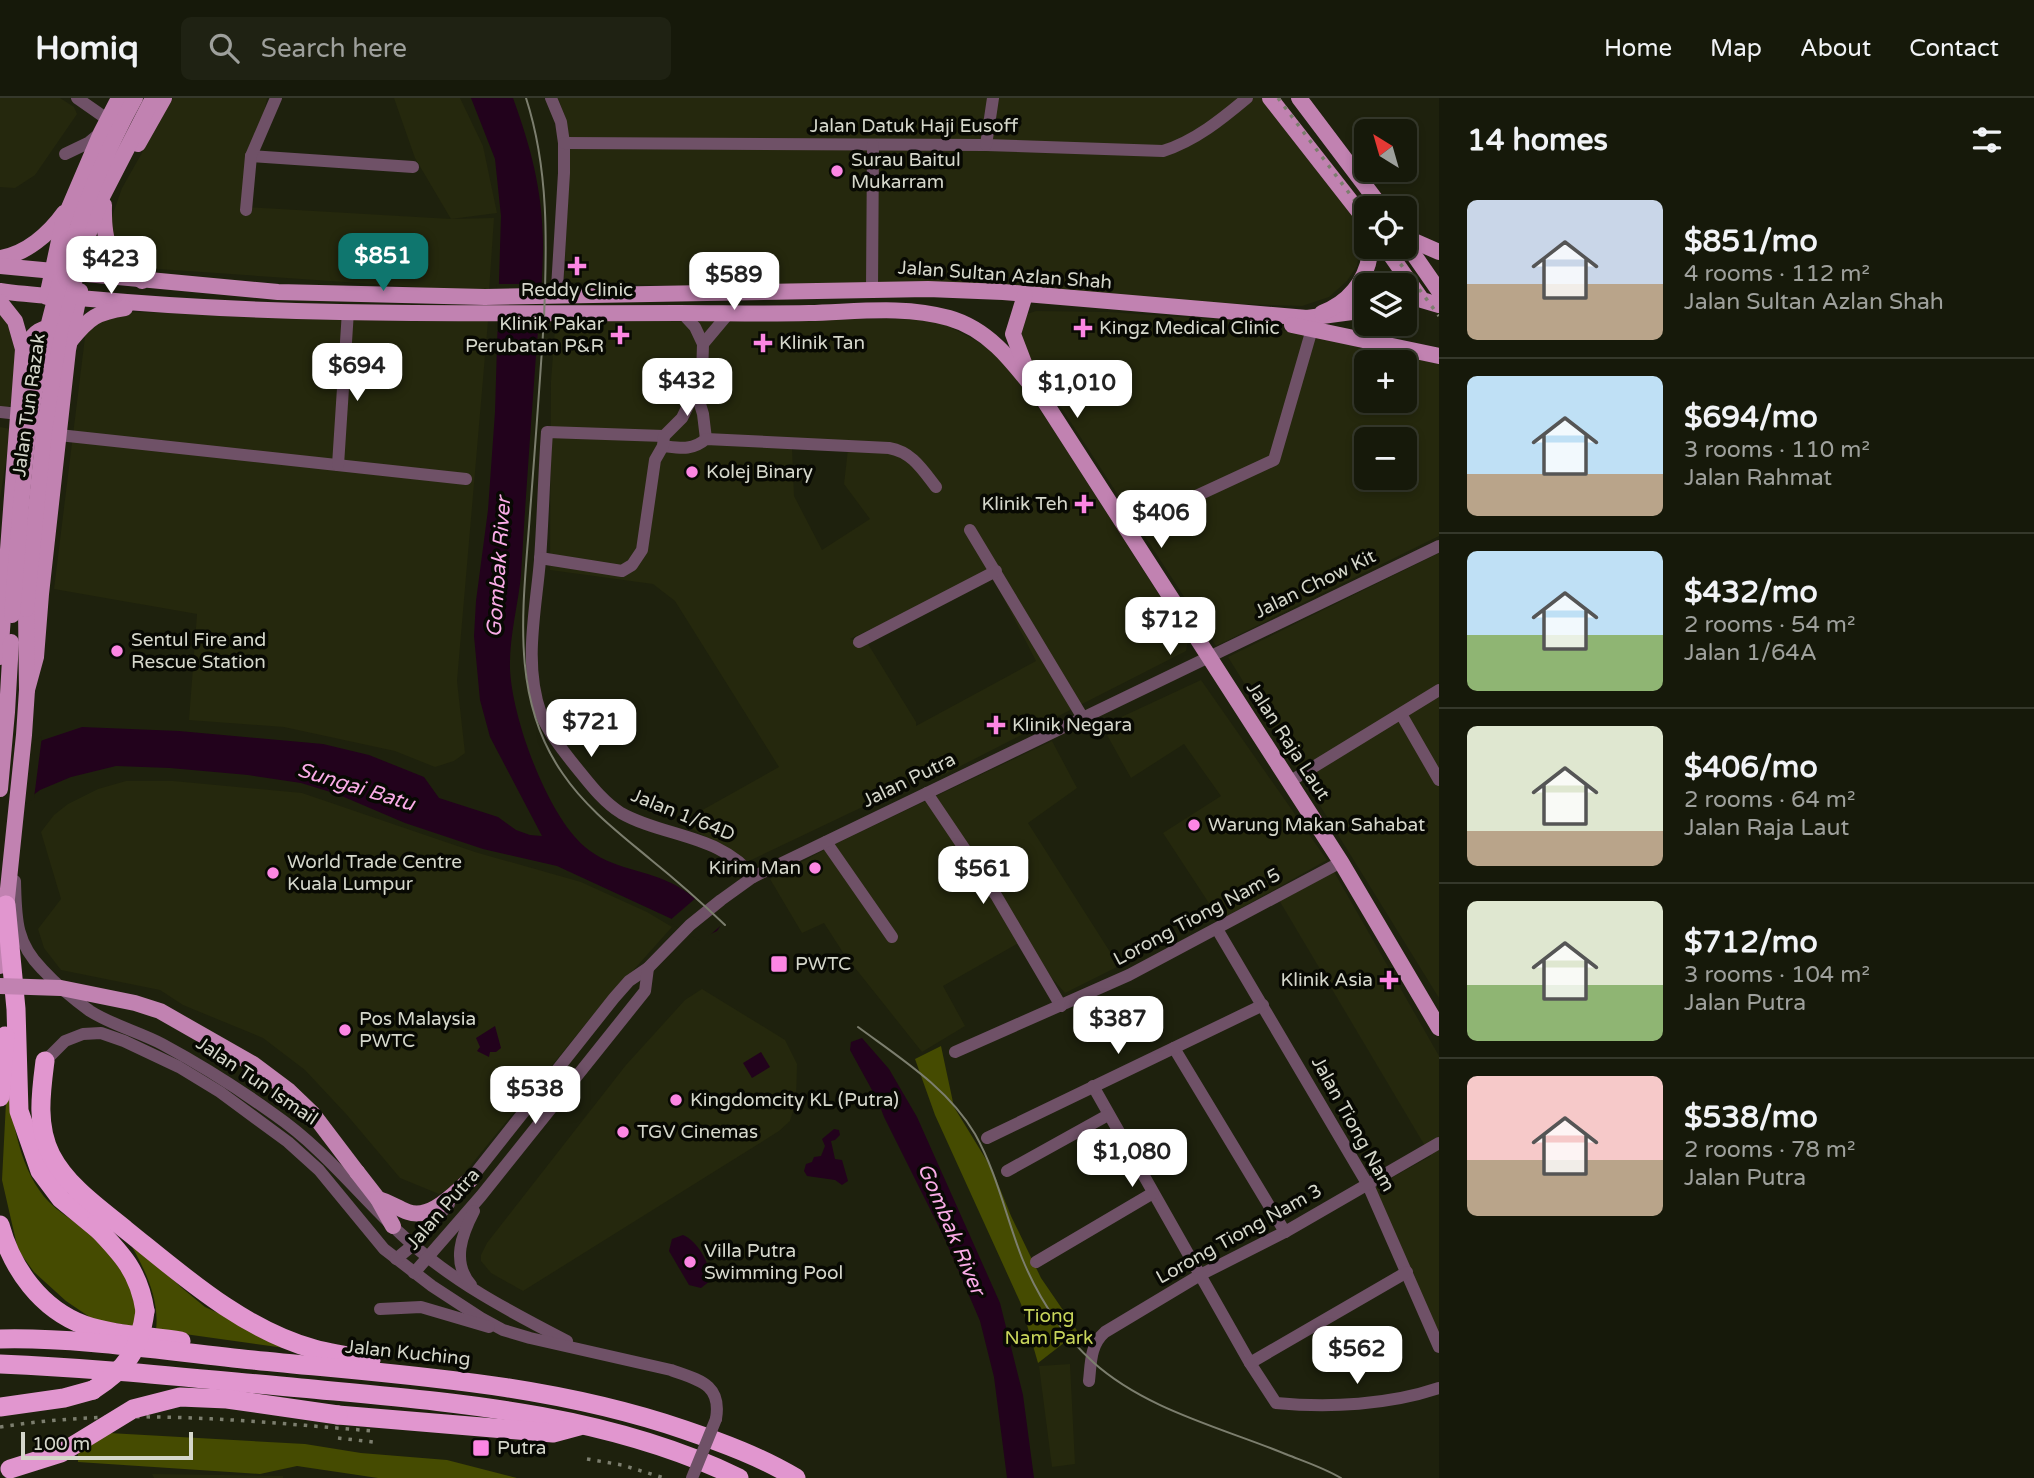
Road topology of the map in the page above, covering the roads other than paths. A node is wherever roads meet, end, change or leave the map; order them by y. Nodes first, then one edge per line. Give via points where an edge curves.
1 (77, 98) edge
2 (119, 98) edge
3 (135, 98) edge
4 (153, 98) edge
5 (164, 98) edge
6 (276, 98) edge
7 (551, 98) edge
8 (993, 98) edge
9 (1247, 98) edge
10 (1270, 98) edge
11 (1299, 98) edge
12 (104, 126) junction
13 (564, 143) junction
14 (873, 145) junction
15 (986, 145) junction
16 (65, 154) dead end
17 (251, 156) junction
18 (413, 167) dead end
19 (1373, 196) edge
20 (71, 203) junction
21 (104, 205) junction
22 (1354, 209) edge
23 (246, 210) dead end
24 (1417, 245) edge
25 (1439, 253) edge
26 (0, 258) edge
27 (1370, 259) edge
28 (1417, 259) edge
29 (0, 266) edge
30 (52, 271) junction
31 (84, 274) junction
32 (142, 281) junction
33 (872, 289) junction
34 (0, 291) edge
35 (1439, 294) edge
36 (559, 295) junction
37 (1025, 295) junction
38 (47, 298) junction
39 (78, 298) junction
40 (1417, 300) edge
41 (0, 302) edge
42 (144, 304) junction
43 (348, 311) junction
44 (682, 313) junction
45 (729, 313) junction
46 (1354, 313) edge
47 (1309, 324) junction
48 (703, 344) junction
49 (69, 346) junction
50 (23, 349) junction
51 (1439, 356) edge
52 (696, 391) junction
53 (1041, 398) junction
54 (0, 412) edge
55 (19, 414) junction
56 (59, 435) junction
57 (706, 439) junction
58 (663, 441) junction
59 (338, 465) junction
60 (466, 480) dead end
61 (936, 487) dead end
62 (970, 530) dead end
63 (1128, 532) junction
64 (1439, 546) edge
65 (540, 558) junction
66 (996, 571) junction
67 (16, 617) junction
68 (859, 642) dead end
69 (0, 657) edge
70 (1209, 657) junction
71 (0, 685) edge
72 (27, 690) junction
73 (1439, 690) edge
74 (1401, 714) junction
75 (1083, 718) junction
76 (1439, 780) edge
77 (1289, 782) junction
78 (0, 789) edge
79 (927, 793) junction
80 (13, 842) junction
81 (826, 842) junction
82 (1341, 862) junction
83 (753, 877) junction
84 (6, 905) junction
85 (1217, 929) junction
86 (892, 937) dead end
87 (0, 966) edge
88 (648, 968) junction
89 (0, 986) edge
90 (1433, 1003) edge
91 (1263, 1005) junction
92 (1061, 1006) junction
93 (1439, 1028) edge
94 (1174, 1048) junction
95 (955, 1052) dead end
96 (45, 1061) junction
97 (1093, 1086) junction
98 (0, 1097) edge
99 (1108, 1115) junction
100 (987, 1138) dead end
101 (1439, 1143) edge
102 (1007, 1171) dead end
103 (470, 1180) junction
104 (1368, 1185) junction
105 (1153, 1193) junction
106 (481, 1196) junction
107 (378, 1199) junction
108 (0, 1225) edge
109 (393, 1226) junction
110 (101, 1232) junction
111 (1285, 1232) junction
112 (413, 1245) junction
113 (428, 1257) junction
114 (396, 1259) junction
115 (1035, 1262) dead end
116 (1407, 1272) junction
117 (414, 1273) junction
118 (1200, 1275) junction
119 (478, 1293) junction
120 (380, 1309) dead end
121 (503, 1330) junction
122 (0, 1339) edge
123 (1439, 1347) edge
124 (580, 1348) junction
125 (1250, 1363) junction
126 (0, 1364) edge
127 (312, 1366) junction
128 (444, 1378) junction
129 (1090, 1381) dead end
130 (1439, 1388) edge
131 (0, 1407) edge
132 (583, 1425) junction
133 (5, 1470) edge
134 (692, 1478) edge
135 (739, 1478) edge
136 (796, 1478) edge

1 - 12 street
2 - 12 main road
3 - 67 main road, Jalan Tun Razak, bridge via 78,224 48,323 29,434
4 - 67 main road, Jalan Tun Razak, bridge via 102,197 61,327
5 - 21 main road
6 - 17 street
7 - 13 street
8 - 15 street
9 - 15 street, Jalan Datuk Haji Eusoff via 1183,145 1163,150
10 - 22 main road
11 - 19 main road
12 - 16 street via 88,143
12 - 20 main road
13 - 14 street, Jalan Datuk Haji Eusoff
13 - 36 street
14 - 15 street, Jalan Datuk Haji Eusoff
14 - 33 street
17 - 18 street
17 - 23 street
20 - 21 main road via 72,227 83,231 92,226
20 - 26 main road via 41,238
20 - 30 main road
21 - 31 main road
21 - 32 main road via 103,228 109,248
24 - 25 main road
27 - 47 main road via 1349,296
28 - 35 main road
29 - 30 main road, Jalan Sultan Azlan Shah
30 - 31 main road, Jalan Sultan Azlan Shah
30 - 38 main road
31 - 32 main road, Jalan Sultan Azlan Shah
31 - 39 main road
32 - 36 main road, Jalan Sultan Azlan Shah via 278,292
33 - 36 main road, Jalan Sultan Azlan Shah
33 - 37 main road, Jalan Sultan Azlan Shah
34 - 38 main road
35 - 40 main road via 1427,303
37 - 47 main road, Jalan Sultan Azlan Shah
37 - 53 main road, Jalan Raja Laut via 1013,334
38 - 39 main road
39 - 42 main road
39 - 49 main road
41 - 50 main road via 15,321
42 - 43 main road
42 - 49 main road via 99,313 82,326
43 - 44 main road
43 - 59 street
44 - 45 main road
44 - 48 street
45 - 48 street
45 - 53 main road via 906,311 946,317 976,330 1000,348
46 - 47 main road, Jalan Sultan Azlan Shah
47 - 51 main road, Jalan Sultan Azlan Shah
47 - 63 street via 1274,460
48 - 52 street via 702,377
49 - 50 main road via 60,334 46,328 36,331
49 - 56 main road
50 - 55 main road
52 - 57 street
52 - 58 street
53 - 63 main road, Jalan Raja Laut
54 - 55 street
55 - 69 main road
56 - 59 street
56 - 72 main road via 36,657
57 - 58 street via 688,449
57 - 61 street via 903,450
58 - 65 street via 654,460 642,550 632,565 622,571
58 - 65 street, Jalan 1/64D via 547,432
59 - 60 street
62 - 66 street
63 - 70 main road, Jalan Raja Laut
64 - 70 street, Jalan Chow Kit
65 - 83 street, Jalan 1/64D via 534,680 542,716 567,756 620,812 737,858
66 - 68 street
66 - 75 street
67 - 71 main road
67 - 72 main road, Jalan Tun Razak
67 - 78 main road, Jalan Tun Razak
70 - 75 street, Jalan Putra
70 - 77 main road, Jalan Raja Laut
72 - 80 main road, Jalan Tun Razak
73 - 74 street
74 - 76 street
74 - 77 street
75 - 79 street, Jalan Putra
77 - 82 main road, Jalan Raja Laut
79 - 81 street, Jalan Putra
79 - 92 street via 997,897
80 - 84 main road, Jalan Tun Razak
80 - 109 street, Jalan Tun Ismail via 17,927 41,969 92,1012 182,1055 277,1116 338,1168
81 - 83 street, Jalan Putra
81 - 86 street
82 - 85 street, Lorong Tiong Nam 5
82 - 90 main road, Jalan Raja Laut
83 - 88 street, Jalan Putra via 668,946
84 - 87 main road, Jalan Tun Razak
84 - 98 highway
84 - 110 highway via 19,1111 40,1171 61,1199
85 - 91 street, Jalan Tiong Nam
85 - 92 street, Lorong Tiong Nam 5
88 - 103 street, Jalan Putra via 614,998
88 - 106 street, Jalan Putra via 645,991
89 - 107 main road, bridge via 61,988 160,1011 253,1064 289,1091 313,1114
90 - 93 main road, Jalan Raja Laut
91 - 94 street
91 - 104 street, Jalan Tiong Nam
92 - 95 street, Lorong Tiong Nam 5
94 - 97 street
94 - 111 street
96 - 110 highway via 31,1102 35,1136 60,1187
96 - 114 street, Jalan Tun Ismail via 65,1041 101,1034 179,1068 288,1142
96 - 128 highway via 43,1135 55,1161 81,1192 177,1271 239,1315 281,1337 313,1349 397,1364
97 - 99 street
97 - 100 street
99 - 102 street
99 - 105 street
101 - 104 street, Lorong Tiong Nam 3
103 - 107 main road via 428,1212 410,1213
103 - 112 street, Jalan Putra
104 - 111 street, Lorong Tiong Nam 3
104 - 116 street, Jalan Tiong Nam
105 - 115 street
105 - 118 street
106 - 113 street, Jalan Putra
106 - 119 street via 459,1254 466,1279
107 - 109 main road
108 - 127 highway via 14,1261 39,1296 85,1325 300,1360
109 - 112 street, Jalan Tun Ismail
110 - 131 highway, bridge via 123,1255 142,1292 145,1311 128,1361 93,1390
111 - 118 street, Lorong Tiong Nam 3
112 - 113 street, Jalan Tun Ismail
112 - 114 street, Jalan Putra
113 - 117 street, Jalan Putra
113 - 119 street, Jalan Tun Ismail
114 - 117 street, Jalan Tun Ismail
116 - 123 street, Jalan Tiong Nam
116 - 125 street
117 - 121 street, Jalan Tun Ismail
118 - 125 street
118 - 129 street, Lorong Tiong Nam 3 via 1098,1339 1091,1356
119 - 124 street, Jalan Tun Ismail
120 - 121 street via 421,1307
121 - 124 street, Jalan Tun Ismail
122 - 127 highway, Jalan Kuching
124 - 134 street, Jalan Tun Ismail, bridge via 671,1370 703,1383 715,1396 716,1419
125 - 130 street via 1276,1404 1409,1398
126 - 132 highway via 399,1398
127 - 128 highway, Jalan Kuching
128 - 136 highway, Jalan Kuching via 528,1389 624,1410 730,1446
132 - 133 highway, bridge via 553,1433 338,1415 197,1396 171,1398 118,1416 61,1452
132 - 135 highway via 673,1450

